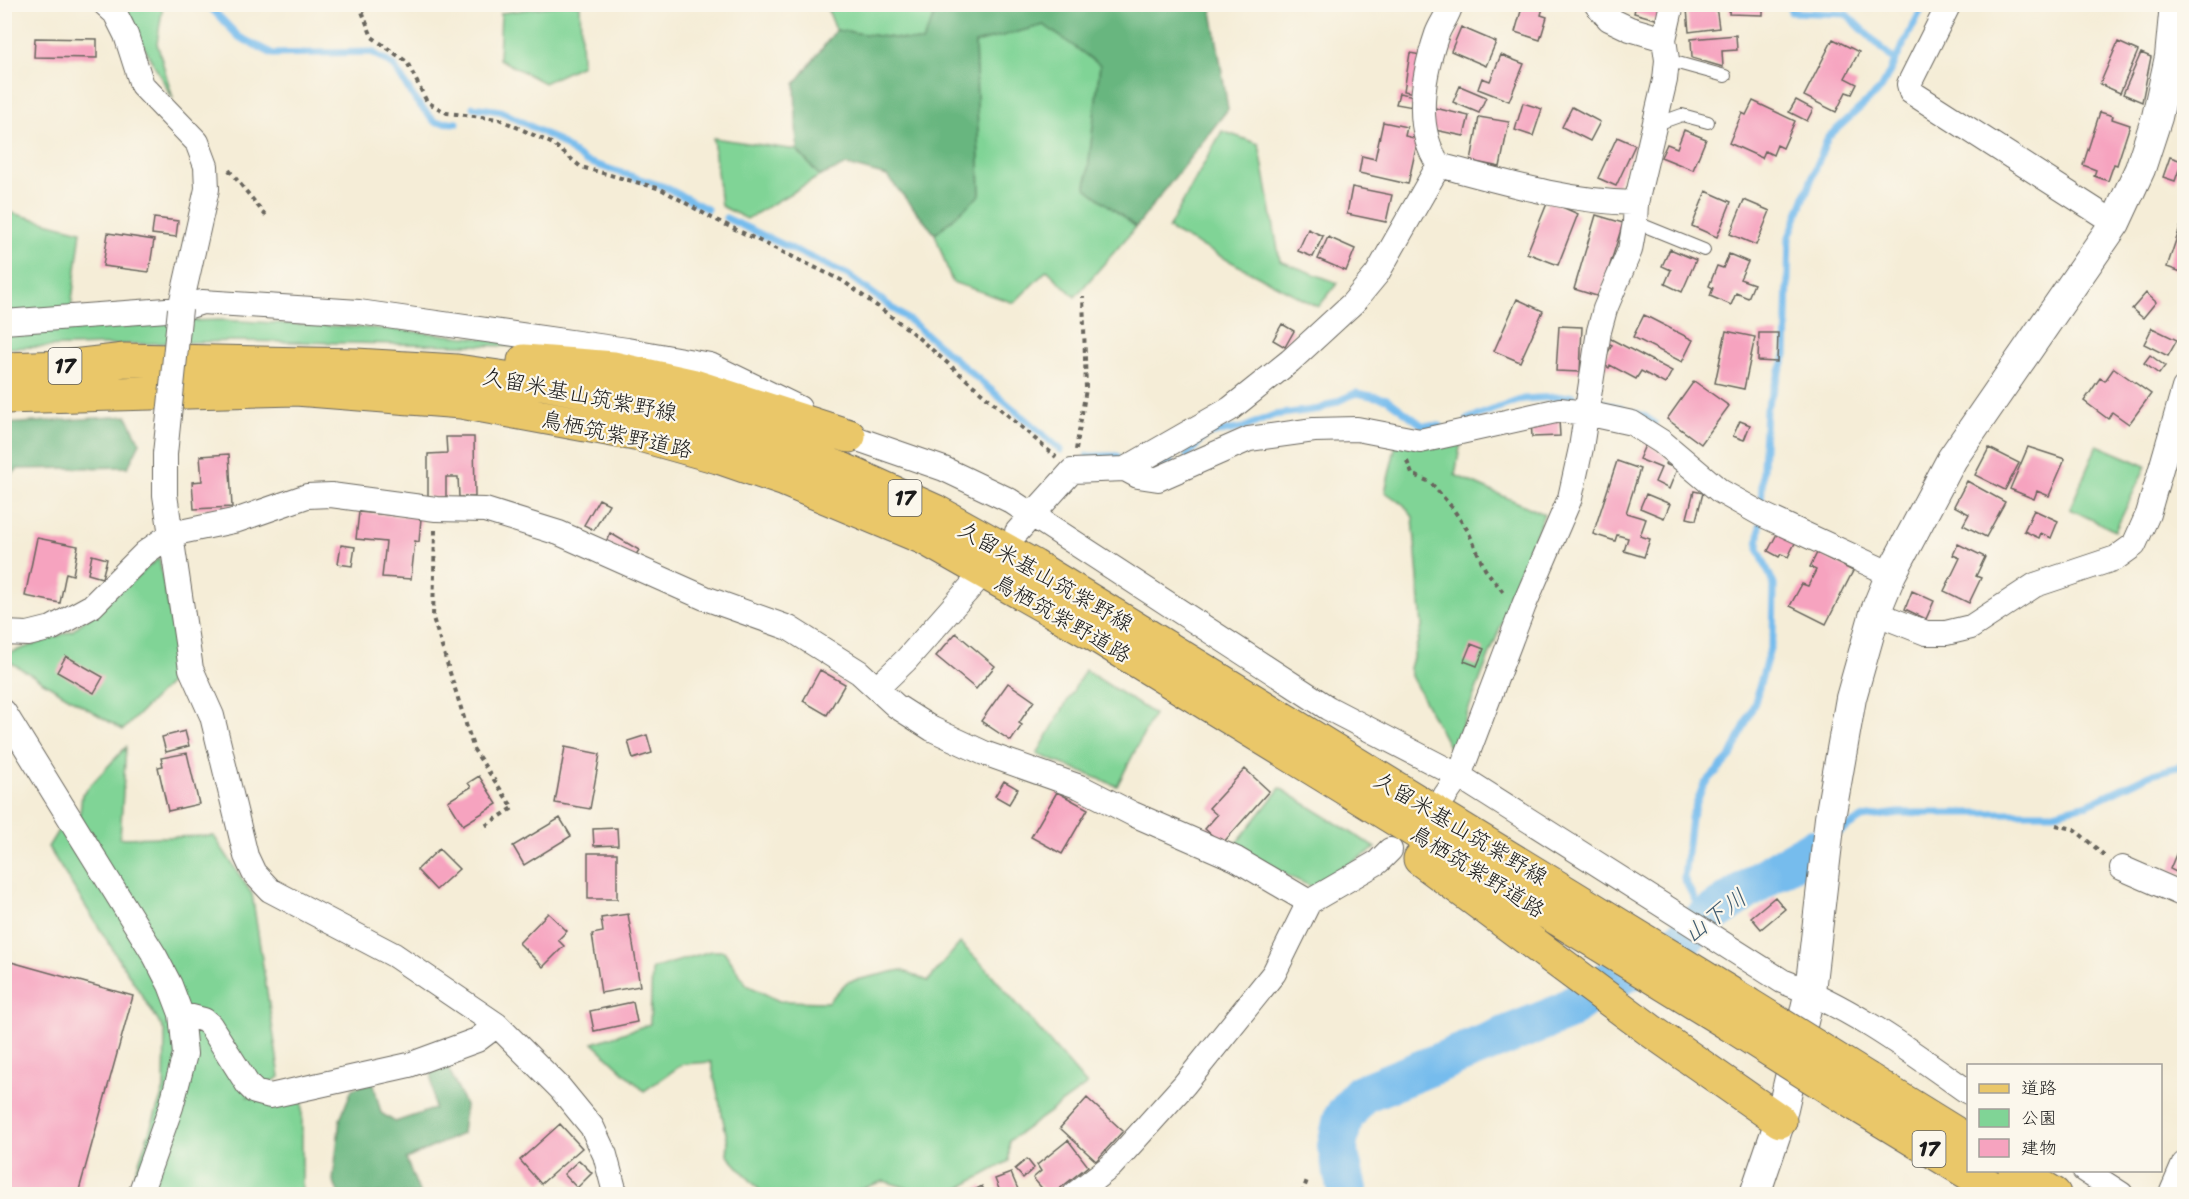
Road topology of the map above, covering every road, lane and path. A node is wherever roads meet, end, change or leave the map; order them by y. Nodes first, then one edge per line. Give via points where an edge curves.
1 (105, 4) edge
2 (358, 4) edge
3 (1451, 4) edge
4 (1596, 4) edge
5 (1672, 4) edge
6 (1949, 4) edge
7 (2175, 4) edge
8 (1665, 50) junction
9 (1725, 76) dead end
10 (1708, 122) dead end
11 (1654, 125) junction
12 (1439, 165) junction
13 (206, 166) junction
14 (1636, 213) junction
15 (266, 216) dead end
16 (2115, 223) junction
17 (1704, 250) dead end
18 (1083, 296) dead end
19 (180, 309) junction
20 (4, 322) edge
21 (405, 368) junction
22 (4, 369) edge
23 (2184, 388) edge
24 (4, 397) edge
25 (1586, 413) junction
26 (849, 436) junction
27 (1409, 439) junction
28 (1125, 469) junction
29 (1072, 471) junction
30 (436, 509) junction
31 (1034, 515) junction
32 (1017, 532) dead end
33 (171, 534) junction
34 (1891, 574) junction
35 (975, 582) dead end
36 (1524, 605) junction
37 (1875, 613) junction
38 (4, 633) edge
39 (877, 688) junction
40 (1209, 706) junction
41 (4, 712) edge
42 (1459, 777) junction
43 (1445, 796) dead end
44 (2056, 825) dead end
45 (482, 828) dead end
46 (1390, 850) dead end
47 (2122, 868) joint
48 (2184, 895) edge
49 (1309, 902) junction
50 (1582, 919) junction
51 (1810, 991) junction
52 (181, 1014) junction
53 (496, 1025) junction
54 (1862, 1091) junction
55 (1967, 1091) edge
56 (1780, 1121) junction
57 (1967, 1141) edge
58 (2184, 1164) edge
59 (1967, 1168) edge
60 (1973, 1172) edge
61 (2019, 1172) edge
62 (2087, 1172) edge
63 (1307, 1180) dead end
64 (140, 1194) edge
65 (617, 1194) edge
66 (1075, 1194) edge
67 (1302, 1194) edge
68 (1755, 1194) edge
69 (2003, 1194) edge
70 (2054, 1194) edge
71 (2121, 1194) edge
72 (2171, 1194) edge

1 - 13 street via 126,34 142,85 197,141
2 - 29 path via 372,37 407,62 427,102 447,113 499,119 553,144 580,168 661,189 712,218 843,280 908,329
3 - 12 street via 1429,64 1422,113 1430,152
4 - 8 street via 1610,19
5 - 8 street
6 - 16 street via 1909,84 1911,92
7 - 16 street via 2170,57 2157,117 2140,169
8 - 9 lane
8 - 11 street via 1665,80
10 - 11 lane via 1682,115
11 - 14 street
12 - 14 street via 1525,188 1611,202
12 - 28 street via 1377,274 1353,303 1230,409
13 - 15 path via 224,163
13 - 19 street via 207,189
14 - 17 lane
14 - 25 street via 1630,250 1599,331
16 - 34 street via 1952,459
18 - 29 path via 1086,389
19 - 20 street
19 - 26 street via 202,302 359,312 710,365
19 - 33 street, bridge via 165,454 165,495
21 - 22 main road, 久留米基山筑紫野線 / 17 via 125,360
21 - 26 main road via 502,360 614,368 691,385
21 - 50 main road, 久留米基山筑紫野線 / 17 via 536,382 637,401 731,427 844,470 935,512 1034,566
23 - 37 street via 2148,514 2134,545 2116,558 2036,585 1971,627 1926,633
24 - 40 main road, 鳥栖筑紫野道路 / 17 via 296,389 461,402 640,435 785,480 924,538 1095,635
25 - 27 street via 1560,410 1449,436
25 - 34 street via 1632,423 1662,442 1720,491
25 - 36 street via 1570,498
26 - 31 street via 944,469
27 - 28 street via 1357,429 1314,430 1249,439 1158,479
27 - 36 path via 1406,464 1412,474 1430,482 1451,506 1468,531 1485,570 1511,600
28 - 29 street
29 - 31 street
30 - 33 street via 331,495 307,496 238,520
30 - 39 street via 485,510 559,533 705,598 789,628 859,672
30 - 45 path via 433,618 474,750 513,808
31 - 32 street
31 - 42 street via 1328,708
33 - 38 street via 144,553 92,606 52,627 28,634
33 - 53 street via 191,669 212,716 246,856 254,873 270,890 394,955
34 - 37 street
35 - 39 street
36 - 42 street
37 - 51 street via 1851,698 1830,818
39 - 49 street via 896,706 932,729 984,753 1080,787 1236,860
40 - 50 main road, 鳥栖筑紫野道路 / 17
40 - 56 main road
41 - 52 street via 155,956
42 - 43 street
42 - 51 street via 1782,981
44 - 47 path via 2074,829
46 - 49 street via 1378,862
47 - 48 street
49 - 66 street via 1274,973 1184,1085 1111,1166
50 - 54 main road, 久留米基山筑紫野線 / 17, bridge
51 - 55 street via 1877,1028
51 - 56 street
52 - 53 street via 210,1025 248,1085 255,1092 270,1096 409,1065 477,1040
52 - 64 street via 185,1054
53 - 65 street via 560,1088 592,1127
54 - 57 main road, 久留米基山筑紫野線 / 17
54 - 59 main road, 17
56 - 68 street
58 - 72 street
60 - 69 main road, 17
61 - 70 main road
62 - 71 street
63 - 67 path

